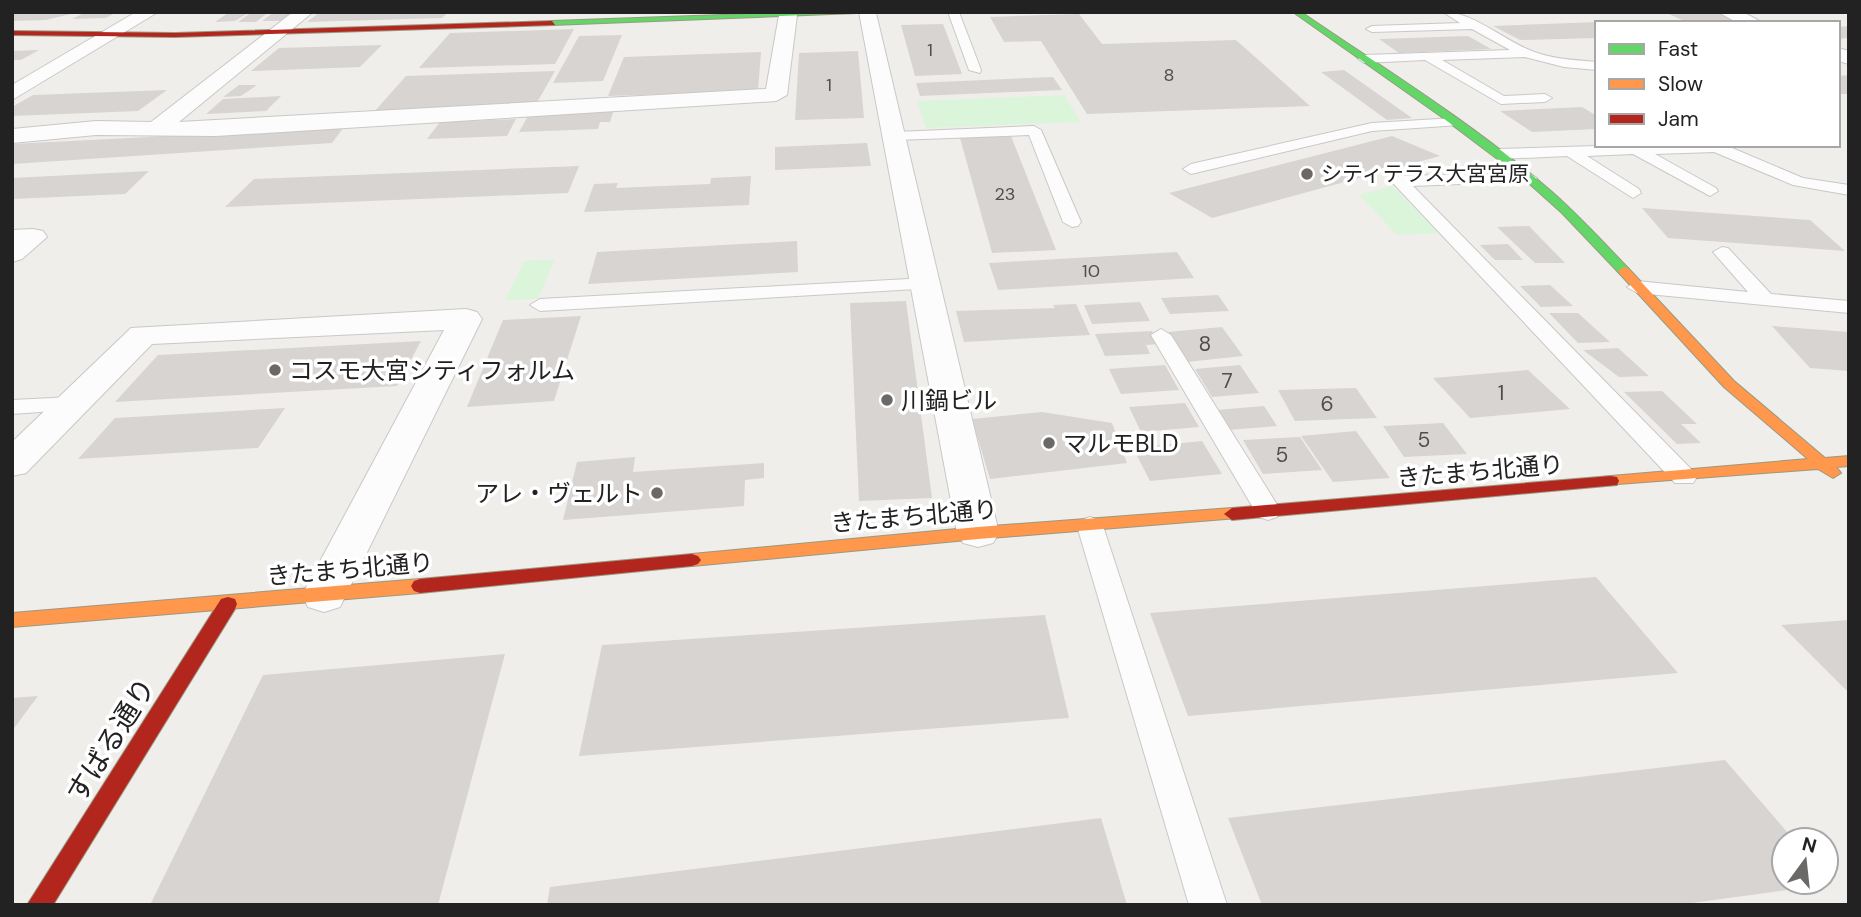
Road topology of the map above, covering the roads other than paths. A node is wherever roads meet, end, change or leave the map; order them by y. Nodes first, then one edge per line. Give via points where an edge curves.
1 (121, 12) edge
2 (149, 12) edge
3 (304, 12) edge
4 (879, 12) edge
5 (953, 12) edge
6 (1296, 12) edge
7 (1421, 12) edge
8 (1727, 12) edge
9 (867, 13) edge
10 (788, 15) junction
11 (631, 16) edge
12 (1383, 18) dead end
13 (1449, 18) edge
14 (1474, 19) edge
15 (1749, 21) edge
16 (1402, 28) junction
17 (1372, 30) dead end
18 (280, 32) junction
19 (12, 33) edge
20 (87, 34) junction
21 (111, 34) junction
22 (1525, 53) junction
23 (1428, 57) junction
24 (1364, 59) junction
25 (1595, 66) edge
26 (975, 70) dead end
27 (12, 77) edge
28 (12, 94) edge
29 (1545, 98) dead end
30 (1455, 122) junction
31 (158, 127) junction
32 (12, 136) edge
33 (896, 136) junction
34 (1637, 150) junction
35 (1571, 152) junction
36 (1499, 154) junction
37 (1191, 169) dead end
38 (1529, 178) junction
39 (1849, 190) edge
40 (1710, 191) dead end
41 (1633, 193) dead end
42 (1072, 222) dead end
43 (12, 238) edge
44 (1722, 252) dead end
45 (12, 253) edge
46 (927, 284) junction
47 (1637, 287) junction
48 (1765, 299) junction
49 (540, 305) dead end
50 (1849, 307) edge
51 (1161, 335) dead end
52 (73, 404) junction
53 (12, 407) edge
54 (1849, 461) edge
55 (1821, 463) junction
56 (12, 464) edge
57 (1684, 477) junction
58 (1849, 486) edge
59 (1268, 511) junction
60 (1090, 526) junction
61 (978, 533) junction
62 (324, 594) junction
63 (228, 604) junction
64 (12, 620) edge
65 (39, 905) edge
66 (1208, 905) edge

1 - 20 street
2 - 21 street
3 - 18 street
4 - 9 street
5 - 26 lane
6 - 24 street
7 - 13 lane
8 - 15 street
9 - 10 street
9 - 33 street
10 - 11 street
10 - 31 street via 776,94 216,129
11 - 18 street
12 - 16 lane
13 - 14 lane
13 - 16 lane
14 - 22 lane
16 - 17 lane
18 - 21 street
18 - 31 street
19 - 20 street
20 - 21 street
20 - 27 street
21 - 28 street
22 - 23 lane
22 - 25 lane
23 - 24 lane
23 - 29 lane via 1501,100
24 - 30 street
30 - 36 street
30 - 37 lane via 1372,127
31 - 32 street
33 - 42 lane via 1034,130
33 - 46 street
34 - 35 lane
34 - 39 lane via 1716,147 1799,182
34 - 40 lane
35 - 36 lane
35 - 41 lane
36 - 38 street
38 - 47 street via 1579,223
38 - 57 lane via 1399,181
43 - 45 street via 33,237
44 - 48 lane
46 - 49 lane
46 - 61 street
47 - 48 lane
47 - 55 street via 1729,384
48 - 50 lane
51 - 59 lane
52 - 53 lane
52 - 56 street
52 - 62 street via 143,335 466,319
54 - 55 street, きたまち北通り
55 - 57 street, きたまち北通り
55 - 58 street
57 - 59 street, きたまち北通り
59 - 60 street, きたまち北通り
60 - 61 street, きたまち北通り
60 - 66 lane
61 - 62 street, きたまち北通り
62 - 63 street, きたまち北通り
63 - 64 street, きたまち北通り
63 - 65 street, すばる通り

